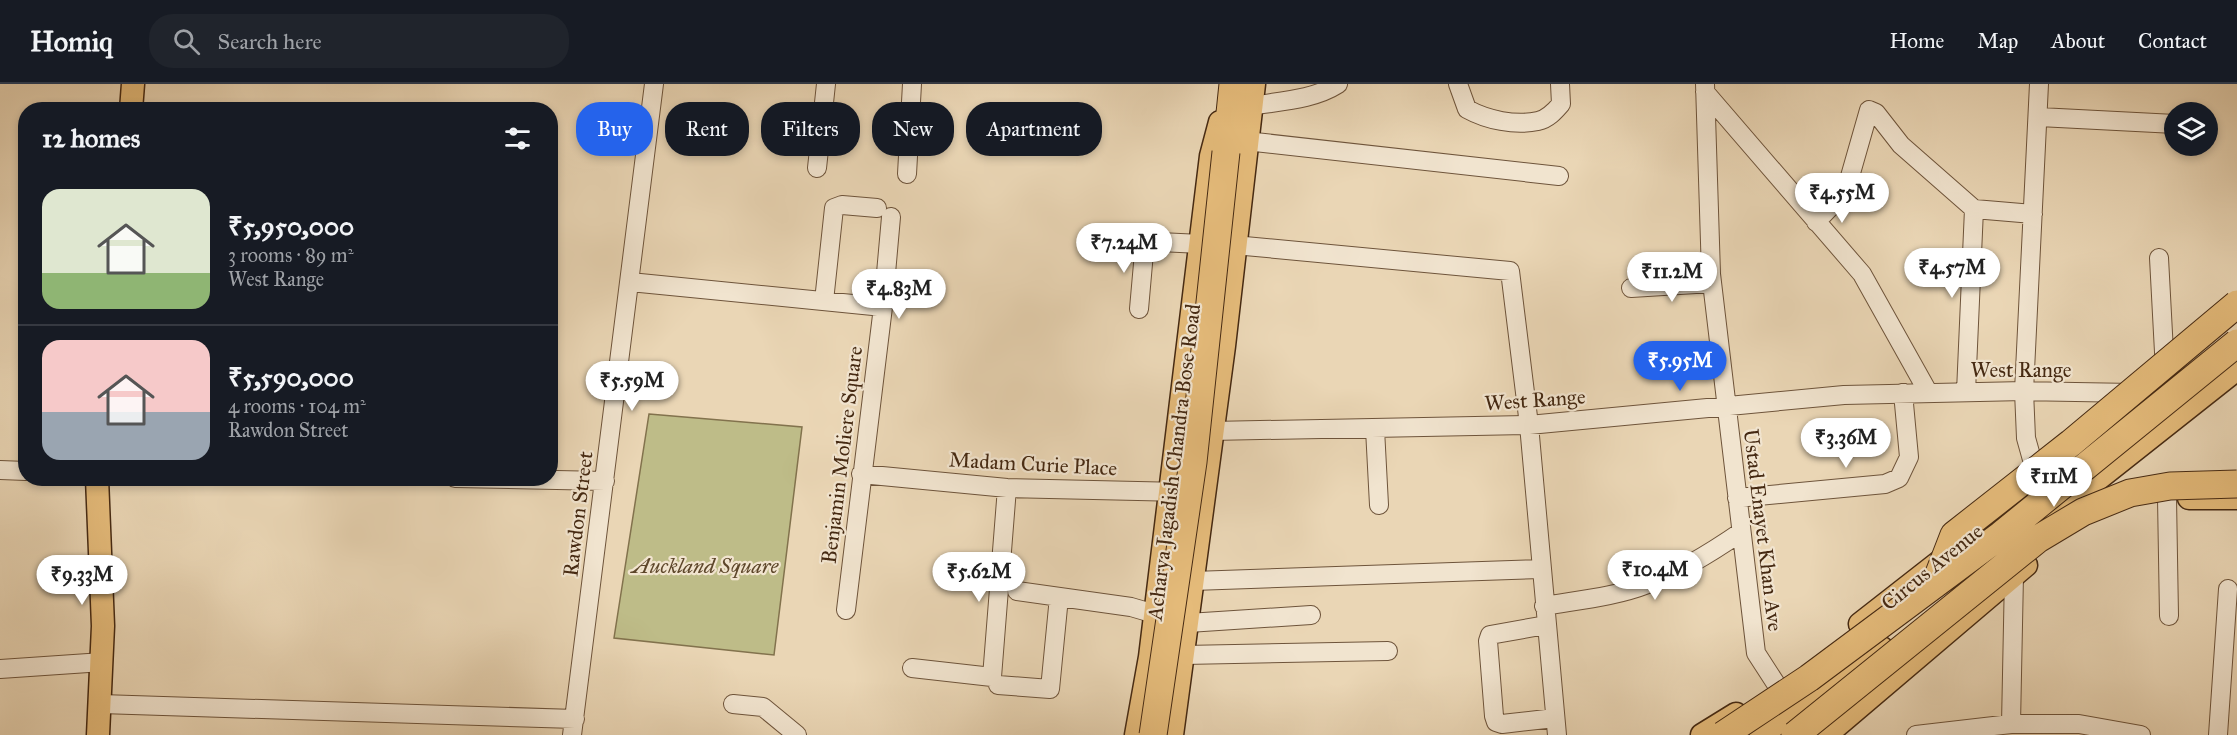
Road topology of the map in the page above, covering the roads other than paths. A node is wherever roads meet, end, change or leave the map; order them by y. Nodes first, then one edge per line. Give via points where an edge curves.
1 (133, 84) edge
2 (654, 84) edge
3 (826, 84) edge
4 (912, 84) edge
5 (1232, 84) edge
6 (1338, 84) edge
7 (1458, 84) edge
8 (1560, 84) edge
9 (2039, 84) edge
10 (1705, 88) edge
11 (1253, 95) edge
12 (132, 102) edge
13 (2039, 117) junction
14 (2164, 123) edge
15 (1236, 146) junction
16 (817, 168) dead end
17 (907, 174) dead end
18 (1559, 176) dead end
19 (1974, 208) junction
20 (2033, 214) junction
21 (1816, 222) junction
22 (1097, 239) dead end
23 (1145, 242) junction
24 (1201, 244) junction
25 (1234, 245) junction
26 (2159, 258) dead end
27 (630, 282) junction
28 (1712, 283) junction
29 (1631, 288) dead end
30 (824, 301) junction
31 (2237, 304) edge
32 (883, 307) junction
33 (1139, 309) dead end
34 (2237, 317) edge
35 (2237, 344) edge
36 (2237, 369) edge
37 (2165, 379) junction
38 (2024, 391) junction
39 (1928, 392) junction
40 (1966, 392) junction
41 (1903, 393) junction
42 (2148, 394) junction
43 (1725, 406) junction
44 (1529, 425) junction
45 (1375, 429) junction
46 (1211, 431) junction
47 (0, 470) edge
48 (18, 471) edge
49 (861, 474) junction
50 (558, 480) edge
51 (605, 481) junction
52 (2039, 483) junction
53 (2237, 484) edge
54 (97, 486) edge
55 (1007, 489) junction
56 (1170, 492) junction
57 (1203, 494) junction
58 (1737, 498) junction
59 (2074, 498) junction
60 (2167, 498) junction
61 (2237, 498) edge
62 (1379, 505) dead end
63 (1741, 532) junction
64 (1541, 568) junction
65 (2014, 575) junction
66 (1193, 581) junction
67 (1935, 584) junction
68 (2228, 589) dead end
69 (1017, 591) dead end
70 (1059, 597) junction
71 (1544, 606) junction
72 (846, 610) dead end
73 (1155, 614) junction
74 (1311, 615) dead end
75 (2169, 616) dead end
76 (1188, 623) junction
77 (1546, 625) junction
78 (1388, 651) dead end
79 (1184, 655) junction
80 (103, 662) junction
81 (912, 668) dead end
82 (0, 669) edge
83 (998, 685) dead end
84 (1778, 687) junction
85 (101, 704) junction
86 (733, 704) dead end
87 (2011, 724) junction
88 (574, 727) edge
89 (1556, 727) edge
90 (2083, 730) edge
91 (98, 735) edge
92 (796, 735) edge
93 (1136, 735) edge
94 (1153, 735) edge
95 (1172, 735) edge
96 (1702, 735) edge
97 (1722, 735) edge
98 (1761, 735) edge
99 (1795, 735) edge
100 (1826, 735) edge
101 (1916, 735) edge
102 (2141, 735) edge
103 (2218, 735) edge

1 - 12 main road
2 - 27 street, Rawdon Street
3 - 16 street
4 - 17 street
5 - 15 highway
5 - 24 main road, Acharya Jagadish Chandra Bose Road via 1211,156
6 - 11 street via 1304,97
7 - 8 street via 1467,109 1487,119 1539,121 1561,104
9 - 13 street
10 - 21 street
10 - 28 street, Ustad Enayet Khan Ave
11 - 15 main road, Acharya Jagadish Chandra Bose Road
13 - 14 street
13 - 20 street
15 - 18 street
15 - 25 main road, Acharya Jagadish Chandra Bose Road
15 - 94 highway, bridge
19 - 20 street
19 - 21 street via 1901,145 1876,113 1869,110 1849,180 1841,196
19 - 40 street
20 - 38 street
21 - 39 street via 1862,274
22 - 23 street
23 - 24 street
23 - 33 street
24 - 56 main road, Acharya Jagadish Chandra Bose Road
25 - 44 street via 1510,271
25 - 46 main road, Acharya Jagadish Chandra Bose Road
26 - 37 street
27 - 30 street
27 - 51 street, Rawdon Street
28 - 29 street
28 - 43 street, Ustad Enayet Khan Ave
30 - 32 street
30 - 32 street, Benjamin Moliere Square via 834,208 842,205 884,213
31 - 67 highway, bridge via 1954,535
32 - 49 street, Benjamin Moliere Square
34 - 37 main road, Circus Avenue
35 - 67 highway, bridge
36 - 59 main road
37 - 42 main road, Circus Avenue
38 - 40 street, West Range
38 - 42 street, West Range
38 - 52 street via 2026,438
39 - 40 street, West Range
39 - 41 street, West Range
41 - 43 street, West Range
41 - 58 street via 1909,458 1899,478 1885,484
42 - 52 main road, Circus Avenue
43 - 44 street, West Range
43 - 58 street, Ustad Enayet Khan Ave
44 - 45 street, West Range
44 - 64 street
45 - 46 street, West Range
45 - 62 street
46 - 57 main road, Acharya Jagadish Chandra Bose Road
47 - 48 street
49 - 55 street, Madam Curie Place
49 - 72 street, Benjamin Moliere Square
50 - 51 street
51 - 88 street, Rawdon Street
52 - 59 main road
52 - 84 main road, Circus Avenue via 1806,669
53 - 99 highway, bridge via 2170,486 2130,493 2083,512 2038,539
54 - 80 main road
55 - 56 street, Madam Curie Place
55 - 81 street via 992,677
56 - 57 street, Madam Curie Place
56 - 73 main road, Acharya Jagadish Chandra Bose Road
57 - 66 main road, Acharya Jagadish Chandra Bose Road
58 - 63 street, Ustad Enayet Khan Ave
59 - 60 main road
59 - 65 main road via 2055,538
59 - 98 main road via 1855,669
60 - 61 main road
60 - 75 street
63 - 71 street via 1686,567 1647,585
63 - 84 street, Ustad Enayet Khan Ave via 1756,653
64 - 66 street
64 - 71 street
65 - 87 street
65 - 100 main road
66 - 76 main road, Acharya Jagadish Chandra Bose Road
67 - 97 highway, bridge via 1809,678
68 - 103 street
69 - 70 street
70 - 73 street
70 - 83 street via 1050,689
71 - 77 street
73 - 93 main road, Acharya Jagadish Chandra Bose Road
74 - 76 street
76 - 79 main road, Acharya Jagadish Chandra Bose Road
77 - 89 street
77 - 89 street via 1490,635 1494,716 1502,724
78 - 79 street
79 - 95 main road, Acharya Jagadish Chandra Bose Road
80 - 82 street
80 - 85 main road
84 - 96 main road, Circus Avenue
85 - 88 street
85 - 91 main road
86 - 92 street via 764,707
87 - 90 street
87 - 101 street
90 - 102 street

